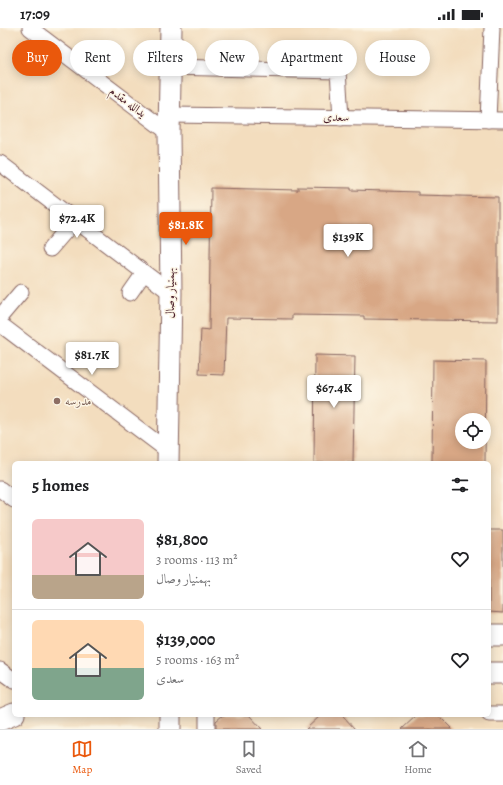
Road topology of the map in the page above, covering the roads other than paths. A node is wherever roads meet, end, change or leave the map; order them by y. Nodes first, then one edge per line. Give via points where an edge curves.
1 (30, 28) edge
2 (171, 28) edge
3 (492, 28) edge
4 (171, 40) edge
5 (197, 68) edge
6 (170, 76) edge
7 (341, 118) junction
8 (488, 120) junction
9 (503, 120) edge
10 (169, 124) junction
11 (0, 163) edge
12 (75, 220) junction
13 (50, 249) dead end
14 (144, 273) junction
15 (21, 292) dead end
16 (130, 293) dead end
17 (170, 293) junction
18 (0, 316) edge
19 (0, 324) edge
20 (168, 457) edge
21 (0, 489) edge
22 (12, 498) edge
23 (491, 635) edge
24 (503, 636) edge
25 (0, 670) edge
26 (491, 673) edge
27 (503, 673) edge
28 (12, 679) edge
29 (491, 714) edge
30 (503, 714) edge
31 (12, 715) edge
32 (170, 717) edge
33 (207, 717) edge
34 (0, 720) edge
35 (170, 729) edge
36 (207, 729) edge

1 - 10 street, یدالله مقدم
2 - 4 main road, بهمنیار وصال
3 - 8 street
5 - 7 street via 338,71
6 - 10 main road, بهمنیار وصال
7 - 8 street, سعدی
7 - 10 street, سعدی
8 - 9 street, سعدی
10 - 17 main road, بهمنیار وصال
11 - 12 street
12 - 13 street
12 - 14 street
14 - 16 street
14 - 17 street
15 - 18 street
17 - 20 main road, بهمنیار وصال
19 - 20 street
21 - 22 street
23 - 24 main road
25 - 28 street
26 - 27 main road
29 - 30 street
31 - 34 main road
32 - 35 main road
33 - 36 street

